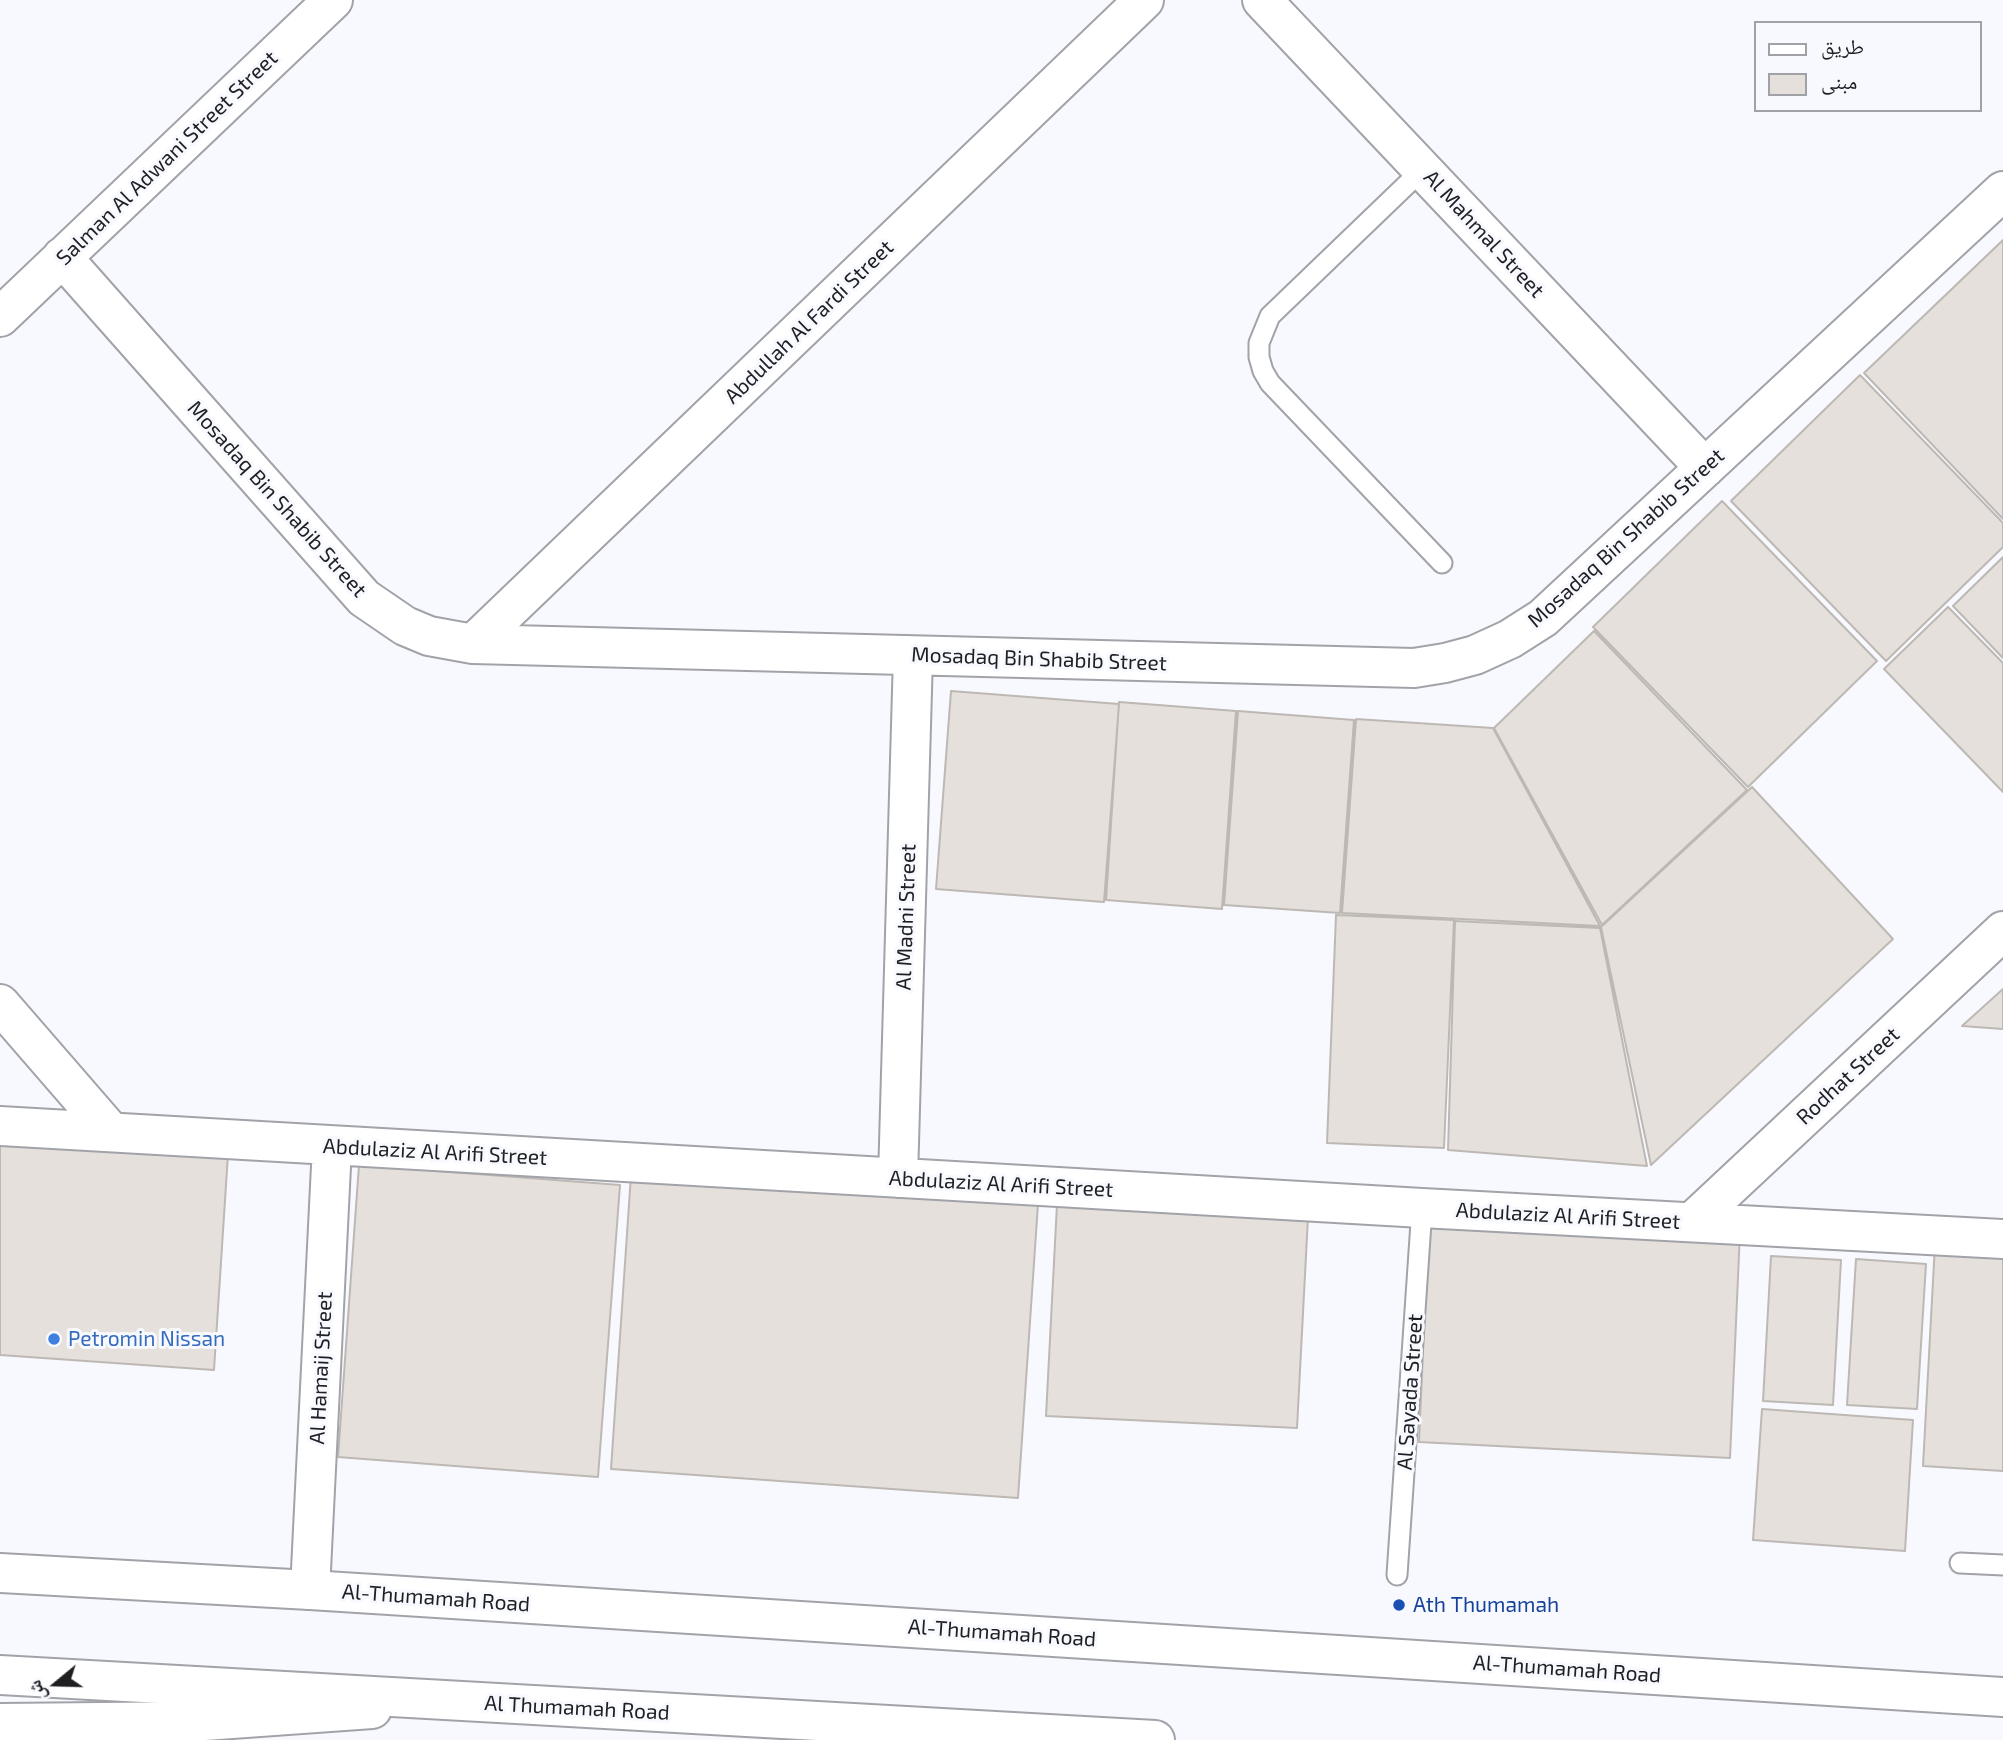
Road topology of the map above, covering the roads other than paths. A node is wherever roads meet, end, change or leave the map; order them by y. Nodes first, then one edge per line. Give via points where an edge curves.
1 (333, 0) edge
2 (1144, 0) edge
3 (1262, 0) edge
4 (1423, 169) junction
5 (2003, 191) edge
6 (62, 257) junction
7 (0, 317) edge
8 (1705, 468) junction
9 (1442, 563) dead end
10 (473, 644) junction
11 (913, 656) junction
12 (2003, 931) edge
13 (0, 1004) edge
14 (0, 1126) edge
15 (111, 1132) junction
16 (332, 1146) junction
17 (898, 1178) junction
18 (1422, 1208) junction
19 (1692, 1222) junction
20 (2003, 1239) edge
21 (1960, 1563) dead end
22 (2003, 1564) edge
23 (0, 1573) edge
24 (1397, 1575) dead end
25 (310, 1590) junction
26 (0, 1675) edge
27 (2003, 1696) edge
28 (469, 1702) junction
29 (0, 1723) edge
30 (1155, 1740) edge

1 - 6 street, Salman Al Adwani Street Street
2 - 10 street, Abdullah Al Fardi Street
3 - 4 street, Al Mahmal Street
4 - 8 street, Al Mahmal Street
4 - 9 lane via 1270,316 1259,343 1259,357 1270,383
5 - 8 street, Mosadaq Bin Shabib Street
6 - 7 street, Salman Al Adwani Street Street
6 - 10 street, Mosadaq Bin Shabib Street via 363,598 405,626 429,636
8 - 11 street, Mosadaq Bin Shabib Street via 1543,618 1510,639 1445,663 1382,668
10 - 11 street, Mosadaq Bin Shabib Street
11 - 17 street, Al Madni Street
12 - 19 street, Rodhat Street
13 - 15 street
14 - 15 street, Abdulaziz Al Arifi Street
15 - 16 street, Abdulaziz Al Arifi Street
16 - 17 street, Abdulaziz Al Arifi Street
16 - 25 street, Al Hamaij Street
17 - 18 street, Abdulaziz Al Arifi Street
18 - 19 street, Abdulaziz Al Arifi Street
18 - 24 lane, Al Sayada Street
19 - 20 street, Abdulaziz Al Arifi Street
21 - 22 lane
23 - 25 street, Al-Thumamah Road
25 - 27 street, Al-Thumamah Road
26 - 28 street, Al Thumamah Road
28 - 29 street via 204,1721
28 - 30 street, Al Thumamah Road

